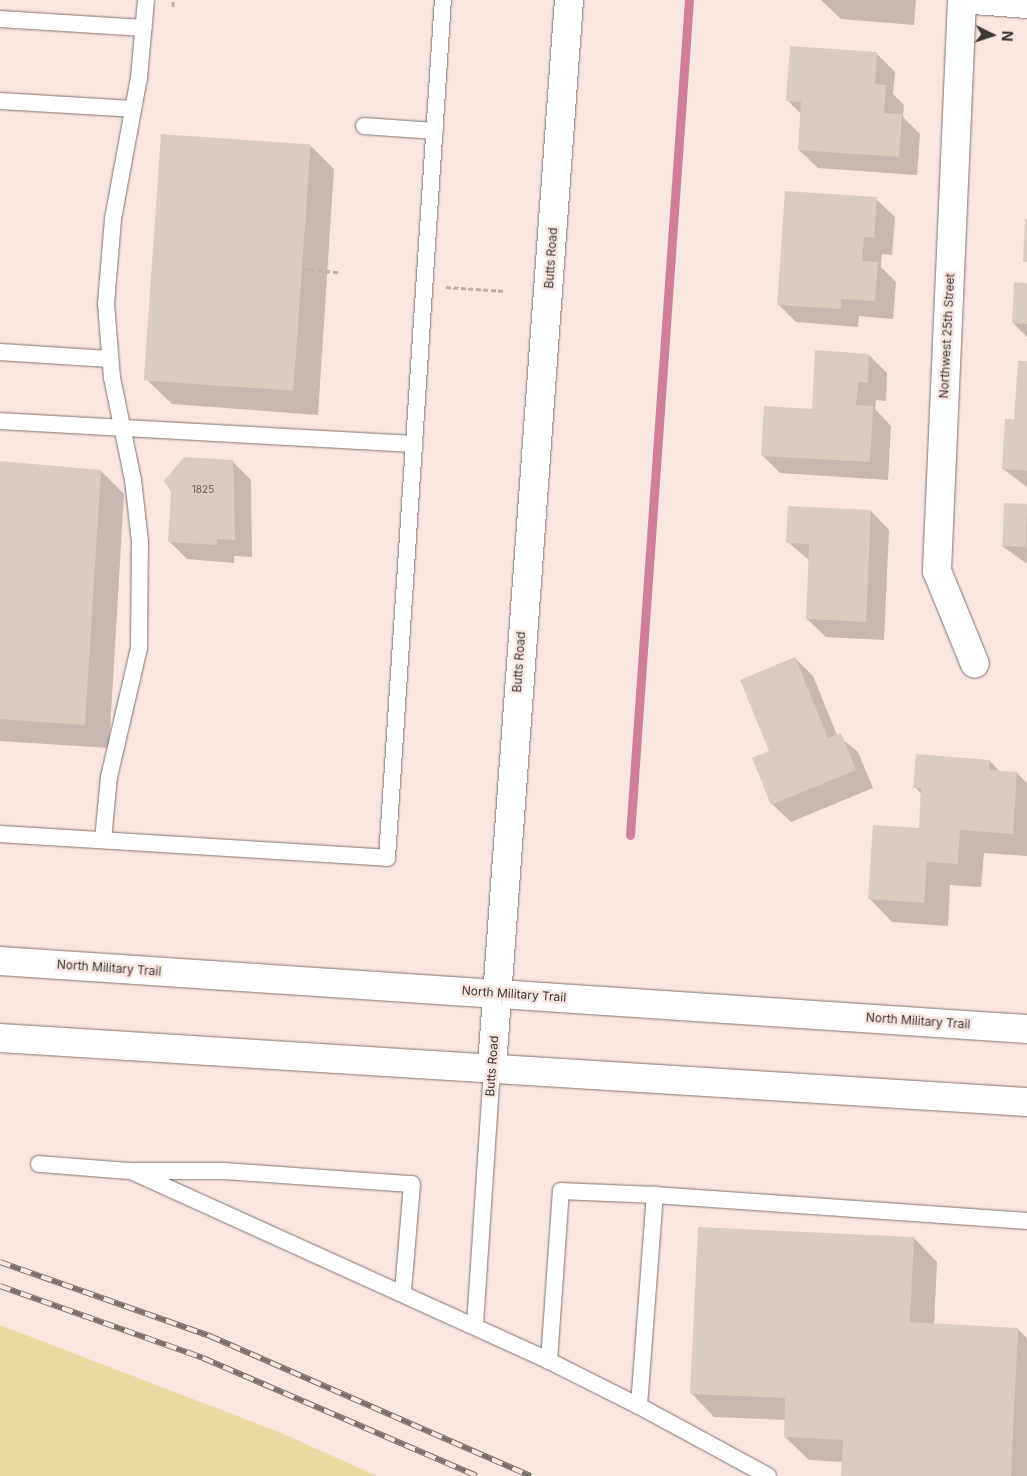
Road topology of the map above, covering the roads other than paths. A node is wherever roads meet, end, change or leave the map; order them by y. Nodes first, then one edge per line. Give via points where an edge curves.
1 (146, 0) edge
2 (443, 0) edge
3 (569, 0) edge
4 (962, 0) edge
5 (974, 0) edge
6 (1027, 4) edge
7 (3, 20) edge
8 (144, 28) junction
9 (0, 101) edge
10 (133, 109) junction
11 (364, 126) dead end
12 (435, 131) junction
13 (0, 352) edge
14 (109, 360) junction
15 (0, 421) edge
16 (122, 428) junction
17 (414, 444) junction
18 (975, 664) dead end
19 (0, 834) edge
20 (103, 840) junction
21 (0, 961) edge
22 (497, 993) junction
23 (1027, 1028) edge
24 (0, 1038) edge
25 (492, 1066) junction
26 (1027, 1102) edge
27 (38, 1164) dead end
28 (131, 1171) junction
29 (655, 1195) junction
30 (1027, 1221) edge
31 (403, 1291) junction
32 (475, 1325) junction
33 (549, 1361) junction
34 (639, 1406) junction
35 (768, 1476) edge

1 - 8 lane
2 - 12 lane
3 - 22 main road, Butts Road
4 - 18 main road, Northwest 25th Street via 937,571
5 - 6 main road
7 - 8 lane
8 - 10 lane
9 - 10 lane
10 - 14 lane via 110,249 106,304
11 - 12 lane
12 - 17 lane
13 - 14 lane
14 - 16 lane
15 - 16 lane
16 - 17 lane
16 - 20 lane via 140,542 140,624 136,672 109,777
17 - 20 lane via 387,858
19 - 20 lane
21 - 22 main road, North Military Trail
22 - 23 main road, North Military Trail
22 - 25 main road, Butts Road
24 - 25 main road
25 - 26 main road
25 - 32 lane, Butts Road
27 - 28 lane
28 - 31 lane
28 - 31 lane via 224,1171 412,1184
29 - 30 lane
29 - 33 lane via 561,1191
29 - 34 lane
31 - 32 lane
32 - 33 lane
33 - 34 lane
34 - 35 lane

